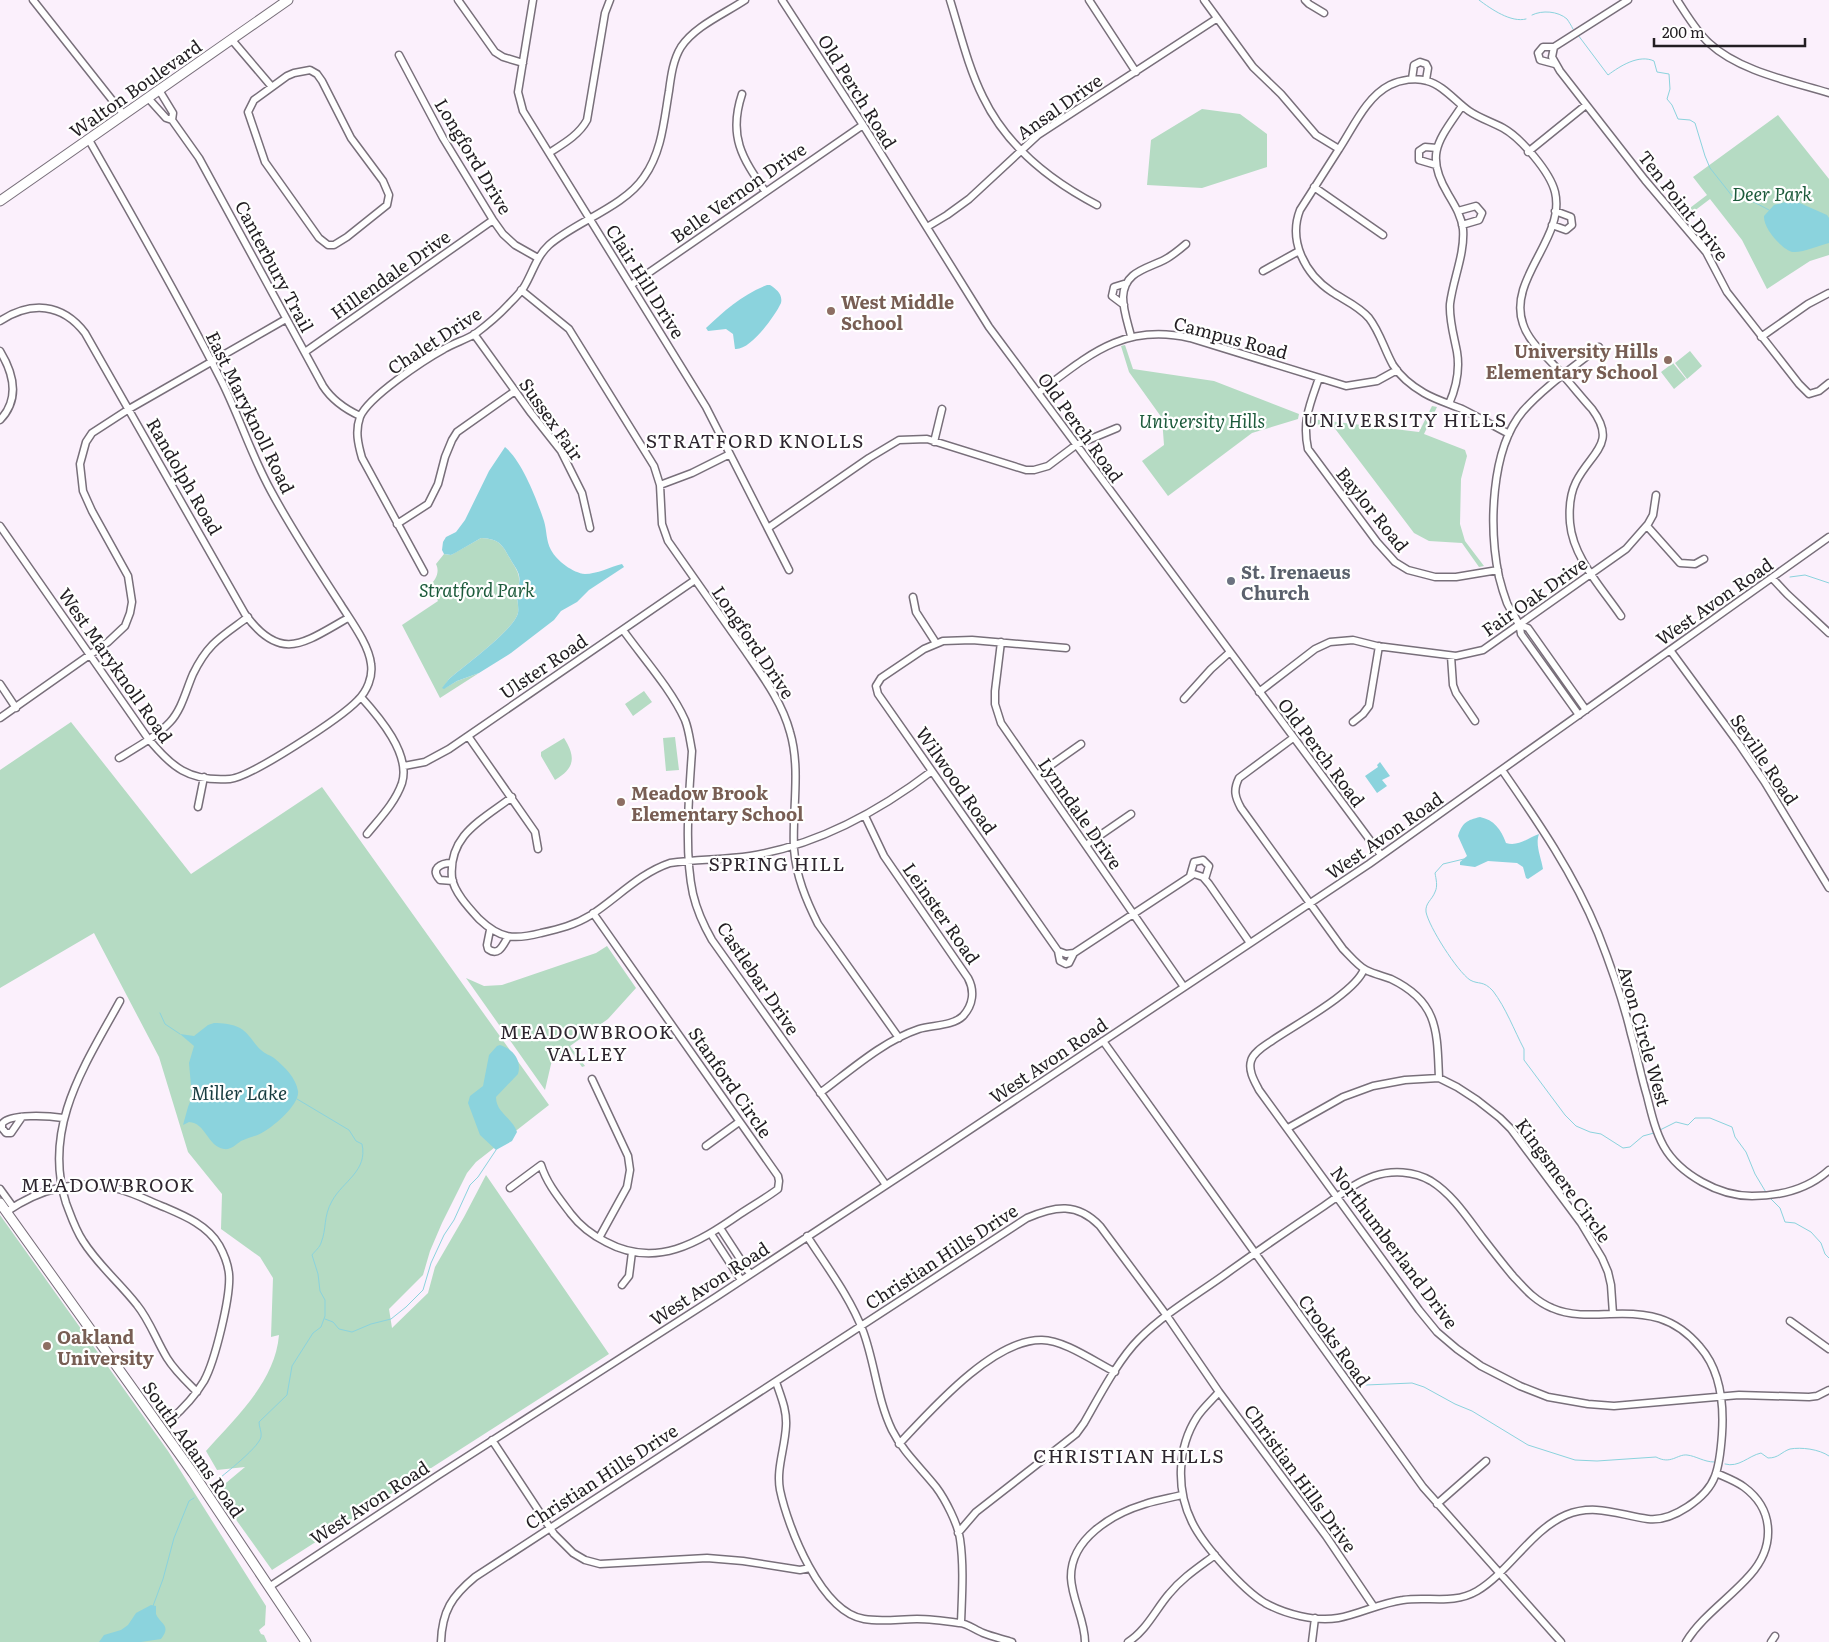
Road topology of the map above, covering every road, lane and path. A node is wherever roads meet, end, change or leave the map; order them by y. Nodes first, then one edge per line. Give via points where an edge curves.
1 (33, 0) edge
2 (288, 0) edge
3 (458, 0) edge
4 (533, 0) edge
5 (610, 0) edge
6 (745, 0) edge
7 (782, 0) edge
8 (950, 0) edge
9 (1089, 0) edge
10 (1204, 0) edge
11 (1305, 0) edge
12 (1628, 0) edge
13 (1677, 0) edge
14 (1324, 13) dead end
15 (1216, 19) junction
16 (232, 40) junction
17 (1554, 47) junction
18 (399, 55) dead end
19 (522, 63) junction
20 (1555, 64) junction
21 (1136, 72) junction
22 (1412, 79) junction
23 (1426, 80) junction
24 (272, 88) junction
25 (159, 90) junction
26 (1829, 92) edge
27 (742, 94) dead end
28 (148, 98) junction
29 (1586, 105) junction
30 (1462, 106) junction
31 (124, 115) junction
32 (172, 120) junction
33 (863, 125) junction
34 (89, 140) junction
35 (1437, 148) junction
36 (1339, 150) junction
37 (1021, 151) junction
38 (1528, 152) junction
39 (549, 153) junction
40 (1436, 165) junction
41 (1314, 187) junction
42 (765, 191) junction
43 (0, 201) edge
44 (1097, 205) dead end
45 (1458, 211) junction
46 (1555, 211) junction
47 (590, 219) junction
48 (493, 220) junction
49 (1462, 225) junction
50 (1552, 225) junction
51 (927, 227) junction
52 (1383, 235) dead end
53 (1186, 244) dead end
54 (1299, 251) junction
55 (538, 258) junction
56 (1263, 271) dead end
57 (1127, 283) junction
58 (631, 285) junction
59 (521, 290) junction
60 (1829, 293) edge
61 (1124, 305) junction
62 (286, 319) junction
63 (0, 321) edge
64 (474, 334) junction
65 (1131, 336) junction
66 (1761, 337) junction
67 (1599, 347) dead end
68 (0, 351) edge
69 (304, 352) junction
70 (212, 362) junction
71 (1397, 370) junction
72 (1563, 375) junction
73 (1319, 378) junction
74 (1829, 383) edge
75 (515, 391) junction
76 (1038, 393) junction
77 (1449, 404) junction
78 (129, 409) junction
79 (942, 409) dead end
80 (360, 416) junction
81 (0, 420) edge
82 (1117, 428) dead end
83 (1510, 434) junction
84 (934, 442) junction
85 (1076, 445) junction
86 (730, 454) junction
87 (660, 485) junction
88 (1656, 495) dead end
89 (397, 524) junction
90 (0, 526) edge
91 (1647, 526) junction
92 (590, 528) dead end
93 (768, 528) junction
94 (1829, 537) edge
95 (1704, 559) dead end
96 (789, 570) dead end
97 (1498, 570) junction
98 (424, 572) dead end
99 (1591, 574) junction
100 (1772, 578) junction
101 (694, 580) junction
102 (913, 597) dead end
103 (1621, 616) dead end
104 (248, 617) junction
105 (348, 618) junction
106 (1520, 625) junction
107 (623, 630) junction
108 (1829, 633) edge
109 (1001, 642) junction
110 (936, 643) junction
111 (1379, 646) junction
112 (1066, 648) dead end
113 (1670, 650) junction
114 (1230, 652) junction
115 (90, 654) junction
116 (1452, 656) junction
117 (0, 684) edge
118 (1259, 692) junction
119 (361, 696) junction
120 (1184, 699) dead end
121 (16, 708) junction
122 (1586, 710) junction
123 (1579, 714) junction
124 (0, 718) edge
125 (1476, 721) dead end
126 (1353, 722) dead end
127 (468, 736) junction
128 (1293, 738) junction
129 (149, 740) junction
130 (1081, 744) dead end
131 (119, 758) dead end
132 (404, 766) junction
133 (1502, 770) junction
134 (932, 772) junction
135 (1037, 775) junction
136 (204, 778) junction
137 (512, 797) junction
138 (198, 807) dead end
139 (1131, 814) dead end
140 (865, 816) junction
141 (367, 834) dead end
142 (1086, 845) junction
143 (794, 846) junction
144 (538, 849) dead end
145 (1381, 855) junction
146 (689, 860) junction
147 (452, 863) junction
148 (1190, 876) junction
149 (1205, 879) junction
150 (453, 881) junction
151 (1829, 888) edge
152 (1310, 903) junction
153 (594, 913) junction
154 (1133, 913) junction
155 (490, 930) junction
156 (508, 937) junction
157 (1250, 943) junction
158 (1058, 951) junction
159 (1074, 953) junction
160 (1364, 969) junction
161 (1184, 986) junction
162 (120, 1001) dead end
163 (899, 1038) junction
164 (1103, 1041) junction
165 (592, 1078) dead end
166 (1439, 1078) junction
167 (820, 1093) junction
168 (22, 1117) dead end
169 (63, 1118) junction
170 (739, 1122) junction
171 (1288, 1128) junction
172 (706, 1146) dead end
173 (1829, 1170) edge
174 (886, 1185) junction
175 (61, 1186) junction
176 (510, 1188) dead end
177 (0, 1189) edge
178 (1336, 1198) junction
179 (0, 1203) edge
180 (10, 1210) junction
181 (720, 1228) junction
182 (711, 1234) junction
183 (807, 1236) junction
184 (599, 1238) junction
185 (632, 1252) junction
186 (1254, 1253) junction
187 (750, 1274) junction
188 (741, 1280) junction
189 (622, 1285) dead end
190 (1613, 1314) junction
191 (1167, 1316) junction
192 (1790, 1321) dead end
193 (861, 1325) junction
194 (1829, 1349) edge
195 (1115, 1372) junction
196 (776, 1382) junction
197 (1829, 1390) edge
198 (197, 1392) junction
199 (1219, 1392) junction
200 (1721, 1396) junction
201 (169, 1420) dead end
202 (492, 1440) junction
203 (900, 1444) junction
204 (1486, 1461) dead end
205 (1716, 1473) junction
206 (1182, 1495) junction
207 (1437, 1504) junction
208 (550, 1528) junction
209 (958, 1533) junction
210 (1215, 1556) junction
211 (810, 1568) junction
212 (1499, 1573) junction
213 (269, 1587) junction
214 (1374, 1607) junction
215 (1315, 1618) junction
216 (961, 1623) junction
217 (991, 1639) edge
218 (306, 1642) edge
219 (441, 1642) edge
220 (1012, 1642) edge
221 (1085, 1642) edge
222 (1128, 1642) edge
223 (1312, 1642) edge
224 (1561, 1642) edge
225 (1686, 1642) edge

1 - 31 street
2 - 16 main road, Walton Boulevard
3 - 19 street via 496,52
4 - 19 street, Clair Hill Drive
5 - 39 street via 587,120 571,138
6 - 47 street, Chalet Drive via 696,32 682,46 672,70 656,156 637,186
7 - 33 street, Old Perch Road
8 - 37 street via 982,97 999,125
9 - 21 street
10 - 15 street
11 - 14 street
12 - 17 street
13 - 26 street via 1710,44 1732,58 1775,77
15 - 21 street, Ansal Drive
15 - 36 street via 1253,67 1316,134
16 - 24 street
16 - 25 main road, Walton Boulevard
17 - 20 street via 1552,57
17 - 20 street, Ten Point Drive via 1543,46 1538,53 1540,60
18 - 48 street, Longford Drive via 443,138
19 - 39 street, Clair Hill Drive via 518,92 523,111
20 - 29 street, Ten Point Drive
21 - 37 street, Ansal Drive via 1038,135
22 - 23 street
22 - 23 street via 1414,65 1420,62 1428,68
22 - 36 street via 1390,85 1374,97
23 - 30 street
24 - 24 street via 294,73 310,70 317,74 351,138 388,190 387,206 334,245 323,242 265,162 256,140 248,112 250,104
25 - 28 main road, Walton Boulevard
25 - 32 street, Canterbury Trail
27 - 42 street via 736,125 738,142
28 - 31 main road, Walton Boulevard
28 - 32 street, Canterbury Trail via 166,118
29 - 38 street
29 - 66 street, Ten Point Drive via 1706,252 1727,292
30 - 35 street
30 - 38 street via 1505,129
31 - 34 main road, Walton Boulevard
32 - 62 street, Canterbury Trail via 199,158
33 - 42 street, Belle Vernon Drive
33 - 51 street, Old Perch Road
34 - 43 main road, Walton Boulevard
34 - 70 street, East Maryknoll Road
35 - 40 street
35 - 40 street via 1425,146 1419,151 1419,160
36 - 41 street
37 - 44 street via 1051,178
37 - 51 street, Ansal Drive via 969,199
38 - 46 street via 1551,183 1555,192
39 - 47 street, Clair Hill Drive
40 - 45 street via 1437,173
41 - 52 street
41 - 54 street via 1296,221
42 - 58 street, Belle Vernon Drive
45 - 49 street
45 - 49 street via 1476,206 1482,213 1479,220
46 - 50 street
46 - 50 street via 1572,217 1572,225 1566,230
47 - 55 street, Chalet Drive via 551,244
47 - 58 street, Clair Hill Drive
48 - 55 street, Longford Drive via 515,245
48 - 69 street, Hillendale Drive
49 - 77 street via 1462,245 1450,304 1458,364 1454,394
50 - 72 street via 1521,296 1520,306 1523,326 1529,336
51 - 76 street, Old Perch Road via 989,327
53 - 57 street via 1165,260 1136,271
54 - 56 street
54 - 71 street via 1318,282 1368,317
55 - 59 street, Chalet Drive
57 - 61 street
57 - 61 street via 1114,287 1112,296
58 - 86 street, Clair Hill Drive via 706,406
59 - 64 street, Chalet Drive via 509,305
59 - 87 street, Longford Drive via 569,329 648,454
60 - 66 street
61 - 65 street
62 - 69 street, Canterbury Trail
62 - 70 street
63 - 78 street, Randolph Road via 25,308 42,307 62,313 85,332
64 - 75 street, Sussex Fair
64 - 80 street, Chalet Drive via 419,365 376,397
65 - 73 street, Campus Road via 1170,333
65 - 76 street, Campus Road via 1087,358
66 - 74 street, Ten Point Drive via 1808,394 1820,391
67 - 72 street
68 - 81 street via 12,374 13,388 9,407
69 - 80 street, Canterbury Trail via 328,393
70 - 78 street
70 - 105 street, East Maryknoll Road via 268,486
71 - 73 street, Campus Road via 1377,381 1359,385 1346,386
71 - 77 street via 1424,393
72 - 83 street via 1524,411
72 - 99 street via 1603,428 1602,444 1575,484 1570,505 1570,525 1576,546
73 - 97 street, Baylor Road via 1305,423 1308,449 1387,554 1408,570 1435,577
75 - 89 street via 457,432 444,457 438,484 428,504
75 - 92 street, Sussex Fair via 561,451 582,493
76 - 85 street, Old Perch Road
77 - 83 street
78 - 104 street, Randolph Road
78 - 115 street via 92,433 81,456 83,490 128,576 132,602 125,626
79 - 84 street
80 - 89 street via 357,443 372,480
82 - 85 street
83 - 97 street via 1501,457 1495,502
84 - 85 street via 1026,470 1048,466
84 - 93 street via 910,439 893,443
85 - 114 street, Old Perch Road
86 - 87 street via 692,474
86 - 93 street, Clair Hill Drive
87 - 101 street, Longford Drive via 663,530
88 - 91 street, Fair Oak Drive via 1653,515
89 - 98 street
90 - 115 street, West Maryknoll Road
91 - 95 street via 1680,563 1695,564
91 - 99 street, Fair Oak Drive via 1626,549
93 - 96 street, Clair Hill Drive
94 - 100 street, West Avon Road
97 - 106 street via 1507,603
99 - 103 street
99 - 106 street, Fair Oak Drive
100 - 108 street
100 - 113 street, West Avon Road
101 - 107 street, Ulster Road
101 - 143 street, Longford Drive via 766,682 785,716 794,749
102 - 110 street via 916,612
104 - 105 street, Randolph Road via 267,636 288,645 303,643
104 - 129 street via 211,644 198,664 176,714
105 - 119 street, East Maryknoll Road via 371,662 370,681
106 - 116 street, Fair Oak Drive via 1483,650
106 - 122 street via 1528,628
106 - 123 street via 1521,634
107 - 127 street, Ulster Road
107 - 146 street, Castlebar Drive via 685,721 692,751
109 - 110 street via 960,640
109 - 112 street
109 - 135 street, Lynndale Drive via 995,704 1001,723
110 - 134 street, Wilwood Road via 882,678 876,686 878,694
111 - 116 street, Fair Oak Drive
111 - 118 street, Fair Oak Drive via 1353,640 1324,644
111 - 126 street via 1369,706
113 - 122 street, West Avon Road
113 - 151 street, Seville Road via 1760,775
114 - 118 street, Old Perch Road
114 - 120 street
115 - 121 street
115 - 129 street, West Maryknoll Road
116 - 125 street via 1453,685
117 - 121 street
118 - 128 street, Old Perch Road
119 - 132 street via 396,744
119 - 136 street, West Maryknoll Road via 343,714 254,771 231,779
121 - 124 street
122 - 123 street, West Avon Road
123 - 133 street, West Avon Road
127 - 132 street, Ulster Road via 425,762
127 - 137 street
128 - 145 street, Old Perch Road
128 - 152 street via 1239,778 1235,796
129 - 131 street
129 - 136 street, West Maryknoll Road via 179,769
130 - 135 street
132 - 141 street via 403,781 397,794
133 - 145 street, West Avon Road
133 - 173 street, Avon Circle West via 1560,857 1597,931 1625,1010 1655,1130 1669,1154 1690,1175 1711,1187 1742,1196 1797,1190
134 - 140 street
134 - 158 street, Wilwood Road
135 - 142 street, Lynndale Drive
136 - 138 street
137 - 144 street via 535,832
137 - 147 street via 464,834
139 - 142 street
140 - 143 street
140 - 163 street, Leinster Road via 884,856 973,990 972,1001 956,1021
142 - 154 street, Lynndale Drive
143 - 146 street via 747,856
143 - 163 street, Longford Drive via 801,885 818,924
145 - 152 street, West Avon Road
146 - 153 street via 656,868
146 - 167 street, Castlebar Drive via 698,912 712,940
147 - 150 street
147 - 150 street via 440,865 436,876 440,880
148 - 149 street via 1198,874
148 - 149 street, Wilwood Road via 1194,862 1203,860 1209,866
148 - 154 street, Wilwood Road
149 - 157 street, Wilwood Road
150 - 155 street via 460,895
152 - 157 street, West Avon Road
152 - 160 street via 1343,949
153 - 156 street via 565,928
153 - 170 street, Stanford Circle
154 - 159 street, Wilwood Road
154 - 161 street, Lynndale Drive
155 - 156 street
155 - 156 street via 487,945 492,952 501,950
157 - 161 street, West Avon Road
158 - 159 street
158 - 159 street, Wilwood Road via 1060,961 1066,964
160 - 166 street via 1393,980 1423,1000 1435,1027
160 - 171 street, Northumberland Drive via 1347,991 1268,1044 1251,1061 1254,1080
161 - 164 street, West Avon Road
162 - 169 street via 74,1088
163 - 167 street, Leinster Road
164 - 174 street, West Avon Road
164 - 186 street, Crooks Road
165 - 184 street via 628,1156 630,1170 627,1187
166 - 171 street via 1373,1086 1343,1097
166 - 190 street, Kingsmere Circle via 1500,1118 1524,1144 1602,1258 1611,1285
167 - 174 street, Castlebar Drive
168 - 169 street
169 - 175 street via 59,1149
170 - 172 street
170 - 181 street, Stanford Circle via 778,1176 779,1184 773,1193
171 - 178 street, Northumberland Drive
174 - 183 street, West Avon Road
175 - 180 street via 38,1194
175 - 198 street via 83,1242 139,1306 167,1359
175 - 198 street via 119,1189 189,1218 215,1239 229,1272 228,1287 214,1354
176 - 184 street, Stanford Circle via 541,1165 545,1178 561,1202 586,1231
177 - 180 street
178 - 186 street
178 - 190 street via 1380,1174 1404,1172 1428,1179 1445,1192 1528,1294 1565,1313
178 - 200 street, Northumberland Drive via 1437,1332 1463,1354 1510,1381 1548,1397 1597,1405
179 - 180 main road, South Adams Road
180 - 213 main road, South Adams Road
181 - 182 street, Stanford Circle
181 - 187 street
182 - 185 street, Stanford Circle via 673,1251
182 - 188 street
183 - 187 street, West Avon Road
183 - 193 street
184 - 185 street, Stanford Circle
185 - 189 street via 629,1276
186 - 191 street
186 - 207 street, Crooks Road
187 - 188 street, West Avon Road
188 - 202 street, West Avon Road
190 - 200 street via 1650,1315 1676,1325 1704,1351 1715,1370
191 - 193 street, Christian Hills Drive via 1100,1226 1082,1212 1064,1208 1047,1210 1027,1218
191 - 195 street via 1136,1342
191 - 199 street, Christian Hills Drive
192 - 194 street
193 - 196 street, Christian Hills Drive
193 - 203 street via 885,1414
195 - 203 street via 1043,1339 1021,1344 987,1361 962,1379
195 - 209 street via 1076,1434 983,1506
196 - 208 street, Christian Hills Drive
196 - 211 street via 786,1414 780,1489 792,1529
197 - 200 street, Northumberland Drive via 1809,1397
198 - 201 street
199 - 206 street via 1198,1415 1188,1434 1181,1471
199 - 214 street, Christian Hills Drive
200 - 205 street via 1721,1450
202 - 208 street
202 - 213 street, West Avon Road
203 - 209 street via 938,1490
204 - 207 street
205 - 212 street via 1709,1488 1674,1515 1651,1519 1594,1509 1559,1518
205 - 225 street via 1743,1486 1754,1496 1765,1513 1769,1530 1765,1549 1751,1574
206 - 210 street via 1196,1530
206 - 221 street via 1143,1504 1101,1526 1083,1541 1072,1566 1071,1579
207 - 212 street, Crooks Road
208 - 211 street via 573,1554 600,1564 708,1558 800,1570
208 - 219 street, Christian Hills Drive via 461,1589 445,1613
209 - 216 street
210 - 215 street via 1263,1602
210 - 222 street via 1183,1580
211 - 216 street via 843,1610 858,1617
212 - 214 street via 1462,1598 1407,1599
212 - 224 street, Crooks Road
213 - 218 main road, South Adams Road
214 - 215 street via 1342,1617
215 - 223 street
216 - 217 street
217 - 220 street

